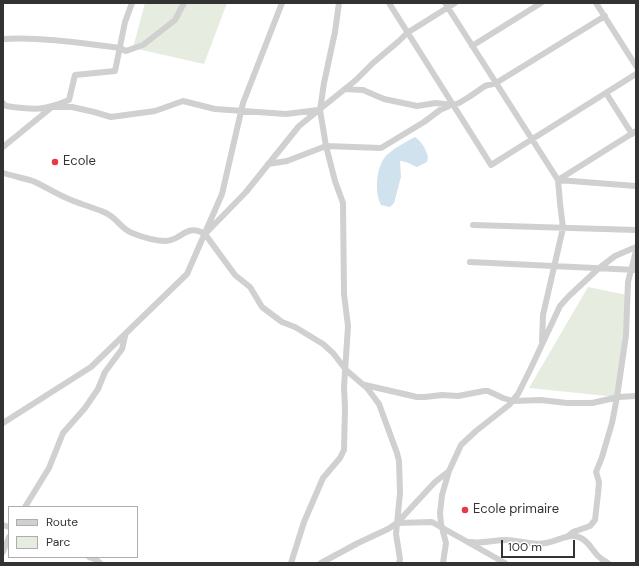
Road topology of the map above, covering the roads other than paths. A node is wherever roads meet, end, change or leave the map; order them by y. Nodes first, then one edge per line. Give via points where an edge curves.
1 (132, 3) edge
2 (184, 3) edge
3 (282, 3) edge
4 (339, 3) edge
5 (389, 3) edge
6 (455, 3) edge
7 (541, 3) edge
8 (596, 3) edge
9 (446, 5) edge
10 (605, 16) junction
11 (407, 33) junction
12 (3, 39) edge
13 (472, 46) junction
14 (120, 48) junction
15 (636, 66) edge
16 (636, 74) edge
17 (496, 83) junction
18 (345, 89) junction
19 (606, 93) junction
20 (3, 103) edge
21 (453, 105) junction
22 (52, 107) junction
23 (320, 110) junction
24 (241, 111) junction
25 (634, 132) edge
26 (532, 139) junction
27 (326, 146) junction
28 (3, 147) edge
29 (268, 164) junction
30 (3, 173) edge
31 (558, 180) junction
32 (636, 186) edge
33 (473, 225) dead end
34 (563, 228) junction
35 (636, 230) edge
36 (205, 234) junction
37 (636, 247) edge
38 (636, 251) edge
39 (470, 262) dead end
40 (554, 266) junction
41 (599, 268) junction
42 (633, 270) edge
43 (126, 335) junction
44 (542, 346) junction
45 (346, 370) junction
46 (364, 385) junction
47 (636, 396) edge
48 (617, 397) junction
49 (512, 400) junction
50 (3, 423) edge
51 (449, 471) junction
52 (26, 506) edge
53 (397, 523) junction
54 (442, 528) junction
55 (567, 537) junction
56 (8, 540) edge
57 (470, 542) junction
58 (3, 552) edge
59 (291, 563) edge
60 (321, 563) edge
61 (399, 563) edge
62 (443, 563) edge
63 (505, 563) edge
64 (608, 563) edge

1 - 14 street
2 - 14 street via 175,20 143,45 126,51
3 - 24 street
4 - 23 street
5 - 11 street
6 - 9 street
7 - 13 street
8 - 10 street
9 - 11 street
9 - 13 street
10 - 15 street
10 - 17 street
11 - 18 street
11 - 21 street
12 - 14 street via 64,41
13 - 17 street
14 - 22 street via 115,71 75,75 69,100
16 - 19 street
17 - 21 street via 485,86
17 - 26 street
18 - 21 street via 363,90 384,99 417,106 436,103
18 - 23 street
19 - 25 street
19 - 26 street
20 - 22 street via 6,106 39,110
21 - 26 street via 491,165
21 - 27 street via 440,110 381,148
22 - 24 street via 72,107 111,118 155,111 183,101 215,109
22 - 28 street
23 - 24 street via 286,114
23 - 27 street
23 - 29 street via 299,126
24 - 36 street via 222,194
25 - 31 street
26 - 31 street
27 - 29 street via 287,161
27 - 45 street via 343,203 344,294 348,326
29 - 36 street via 246,192
30 - 36 street via 32,181 70,200 107,213 132,233 165,241 193,230
31 - 32 street
31 - 34 street
33 - 34 street
34 - 35 street
34 - 40 street
36 - 43 street via 187,274
36 - 45 street via 235,275 250,287 262,307 282,322 323,344
37 - 41 street via 615,256
38 - 42 street
39 - 40 street
40 - 41 street
40 - 44 street via 543,315
41 - 42 street
41 - 44 street via 560,306
42 - 48 street via 628,282 625,345
43 - 50 street via 91,367
43 - 52 street via 122,349 105,372 98,389 63,433 49,468
44 - 49 street via 518,394
45 - 46 street
45 - 59 street via 344,450 323,478 304,522
46 - 49 street via 425,397 458,396 488,391
46 - 53 street via 379,404 398,453 400,493
47 - 48 street
48 - 49 street via 592,403
48 - 55 street via 612,423 596,472 599,482 595,520 590,526
49 - 51 street via 461,446
51 - 53 street via 435,482
51 - 54 street via 440,513
53 - 54 street via 432,522
53 - 60 street
53 - 61 street
54 - 57 street
54 - 62 street via 446,543
55 - 57 street via 544,544 524,544 508,540
55 - 64 street via 580,537
56 - 58 street
57 - 63 street

